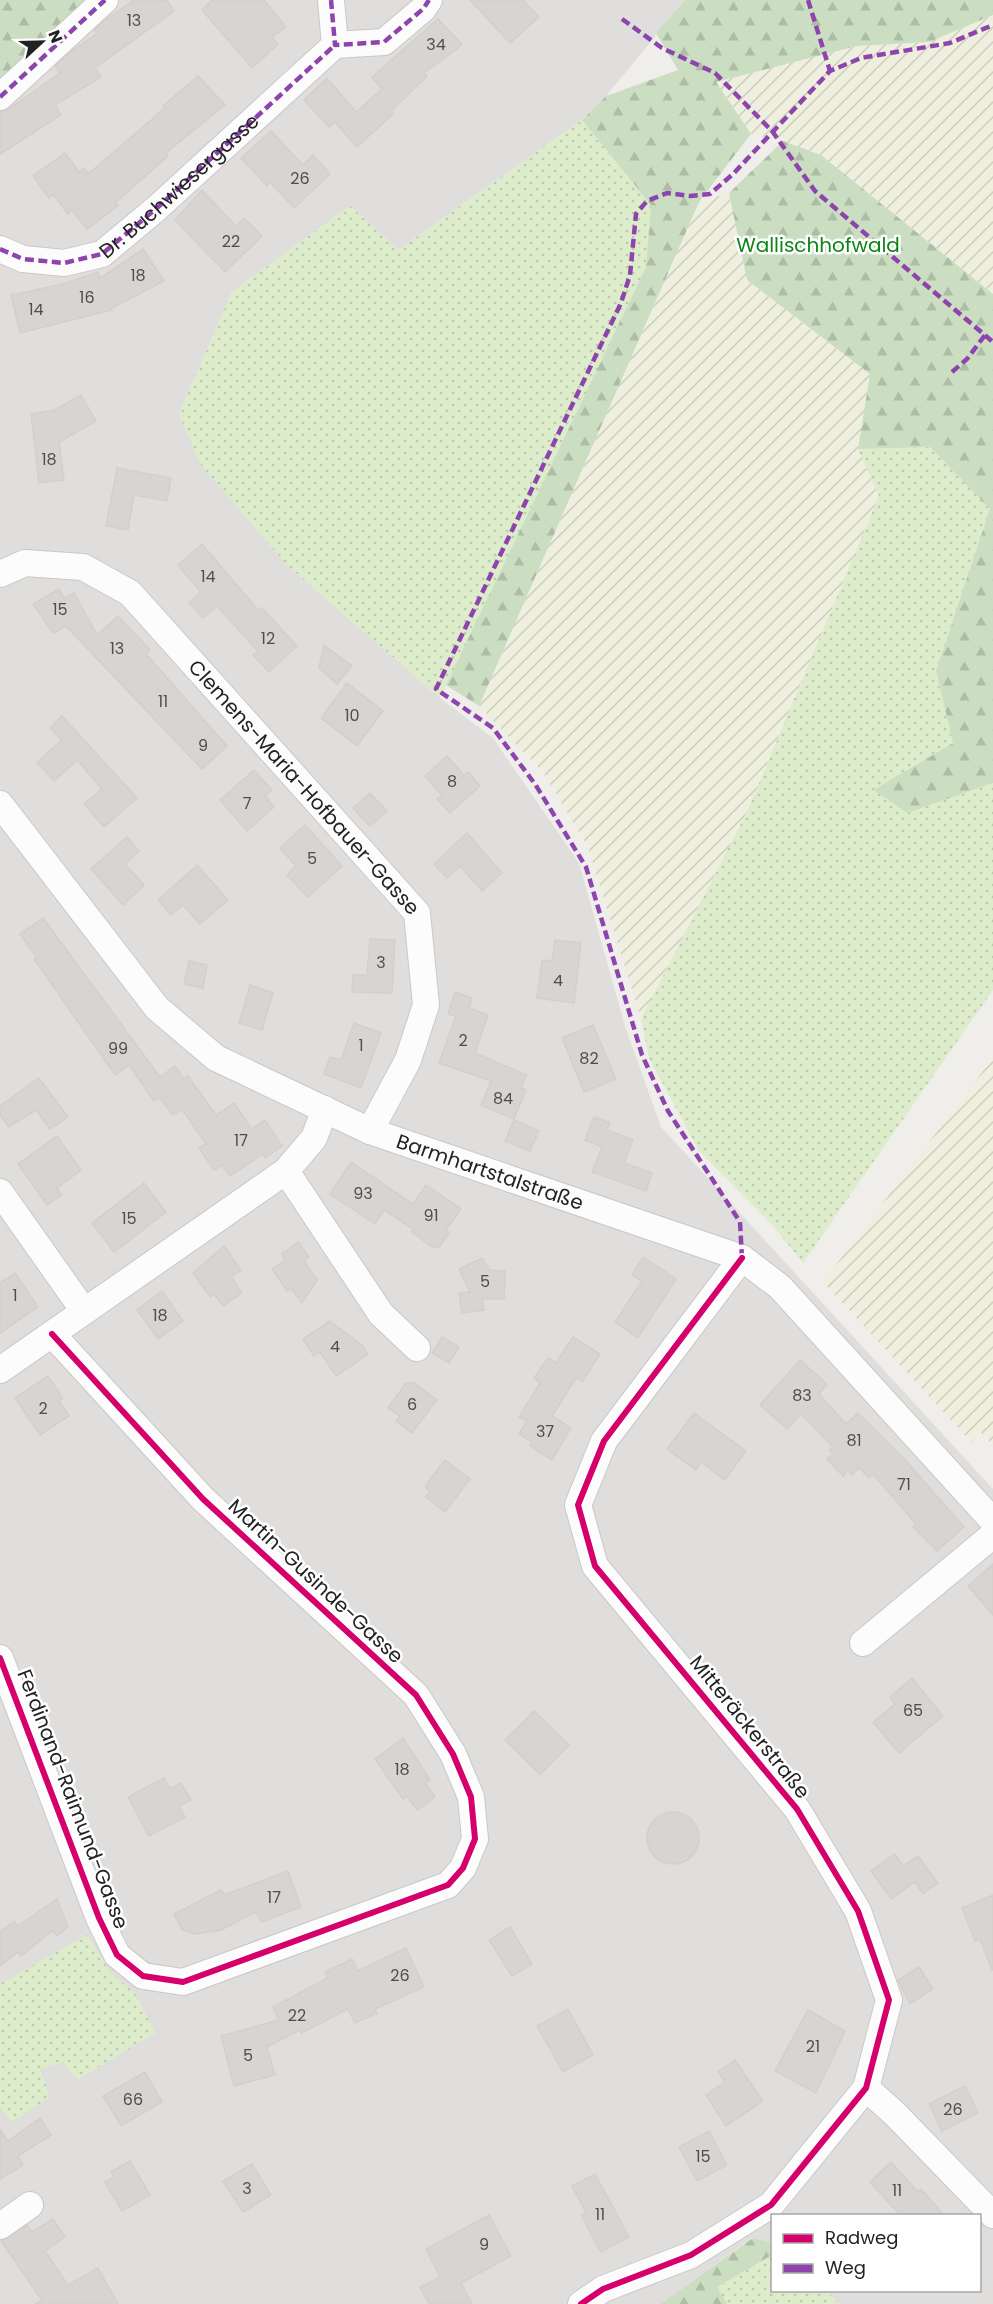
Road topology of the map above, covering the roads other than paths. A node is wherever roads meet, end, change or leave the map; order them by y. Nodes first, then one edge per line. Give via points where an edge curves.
1 (105, 0) edge
2 (331, 0) edge
3 (429, 0) edge
4 (335, 45) junction
5 (0, 96) edge
6 (0, 249) edge
7 (0, 574) edge
8 (0, 804) edge
9 (326, 1109) junction
10 (370, 1131) junction
11 (286, 1171) junction
12 (0, 1192) edge
13 (742, 1258) junction
14 (84, 1311) junction
15 (51, 1334) junction
16 (417, 1348) dead end
17 (0, 1370) edge
18 (993, 1521) edge
19 (993, 1535) edge
20 (863, 1643) dead end
21 (0, 1658) edge
22 (448, 1885) joint
23 (866, 2088) junction
24 (30, 2205) dead end
25 (993, 2215) edge
26 (0, 2226) edge
27 (581, 2304) edge

1 - 5 street
2 - 4 street
3 - 4 street via 384,42
4 - 6 street, Dr. Buchwiesergasse via 102,254 64,263 22,259
7 - 10 street, Clemens-Maria-Hofbauer-Gasse via 25,563 83,567 130,593 417,913 426,1005 408,1060
8 - 9 street, Barmhartstalstraße via 157,1008 216,1058
9 - 10 street, Barmhartstalstraße
9 - 11 street via 314,1138
10 - 13 street, Barmhartstalstraße
11 - 14 street
11 - 16 street via 381,1314
12 - 14 street
13 - 18 street, Barmhartstalstraße via 780,1287
13 - 23 street, Mitteräckerstraße via 604,1441 578,1505 595,1566 797,1809 858,1911 889,2000
14 - 15 street
15 - 17 street
15 - 22 street, Martin-Gusinde-Gasse via 203,1499 416,1695 453,1754 471,1797 475,1839 463,1868
19 - 20 street
21 - 22 street, Ferdinand-Raimund-Gasse via 99,1918 117,1955 143,1976 183,1982
23 - 25 street
23 - 27 street, Mitteräckerstraße via 771,2205 691,2255 603,2289
24 - 26 street

